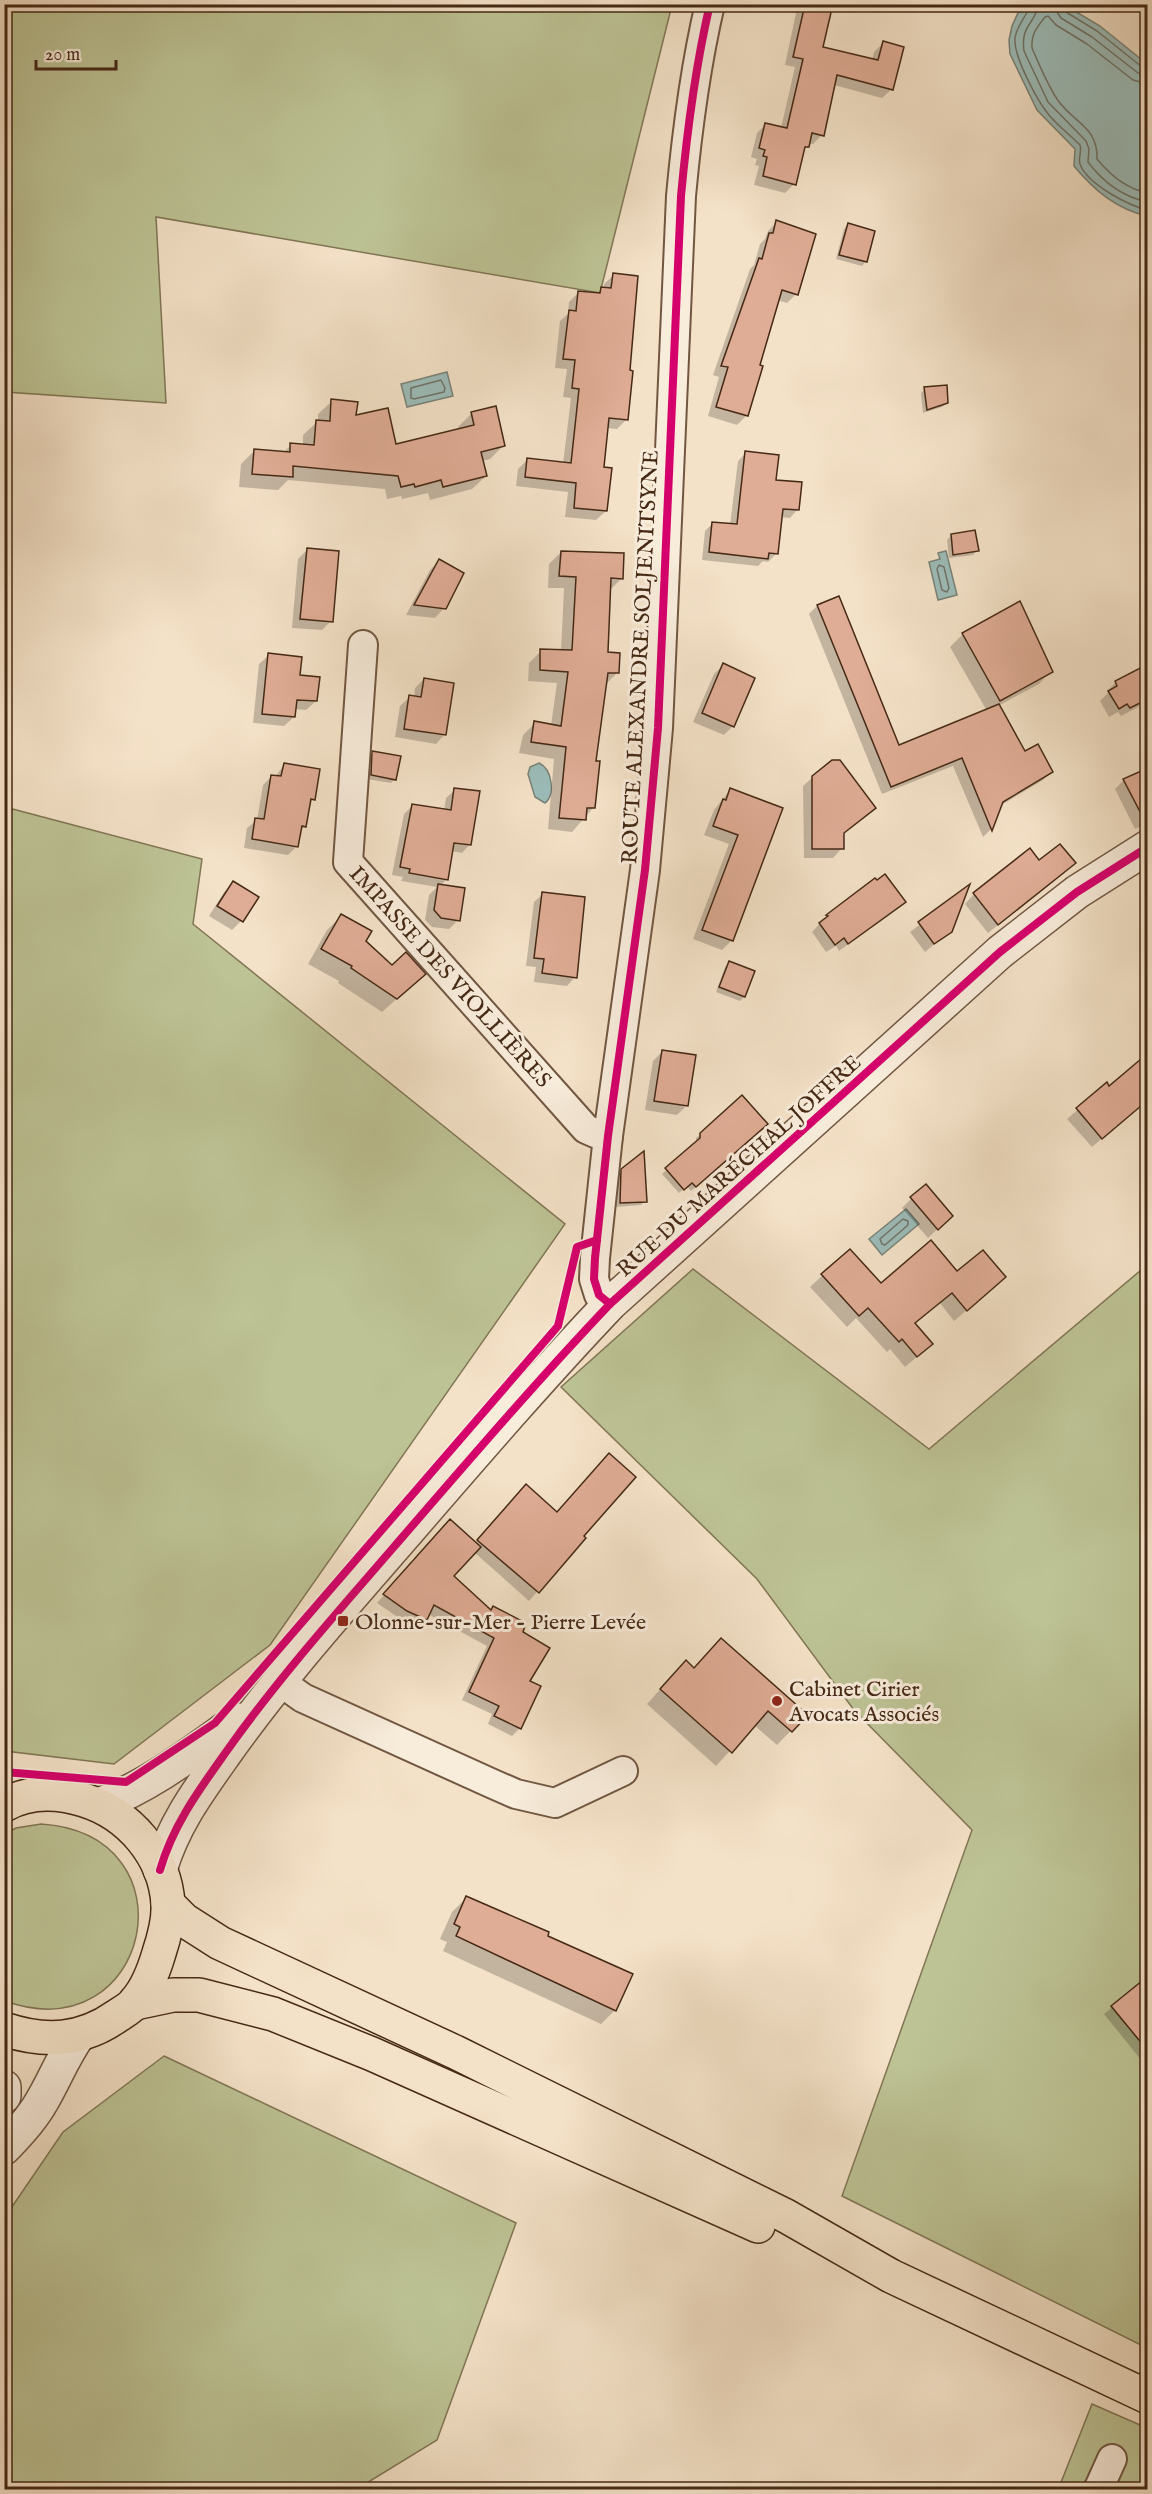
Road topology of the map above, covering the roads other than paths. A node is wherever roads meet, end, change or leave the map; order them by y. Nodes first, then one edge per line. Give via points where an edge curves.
1 (710, 4) edge
2 (363, 645) dead end
3 (1148, 847) edge
4 (608, 1136) junction
5 (610, 1304) junction
6 (269, 1693) junction
7 (623, 1771) dead end
8 (4, 1805) edge
9 (99, 1805) junction
10 (160, 1870) junction
11 (168, 1904) junction
12 (135, 2003) junction
13 (4, 2029) edge
14 (78, 2036) junction
15 (4, 2087) edge
16 (4, 2096) edge
17 (4, 2148) edge
18 (891, 2276) junction
19 (1148, 2397) edge
20 (1113, 2458) dead end
21 (1098, 2490) edge

1 - 4 street, ROUTE ALEXANDRE SOLJENITSYNE via 698,53 681,196 658,728 645,870
2 - 4 street, IMPASSE DES VIOLLIÈRES via 348,862 586,1129
3 - 5 street, RUE DU MARÉCHAL JOFFRE via 1077,892 1000,952
4 - 5 street, ROUTE ALEXANDRE SOLJENITSYNE via 594,1279 599,1295
5 - 6 street, RUE DU MARÉCHAL JOFFRE via 555,1361
6 - 7 street via 303,1698 516,1794 555,1803
6 - 9 street, RUE DU MARÉCHAL JOFFRE via 162,1774
6 - 10 street, RUE DU MARÉCHAL JOFFRE via 187,1806
8 - 9 main road via 16,1798 40,1794 71,1796
9 - 10 main road via 136,1830
10 - 11 main road
11 - 12 main road via 154,1971
11 - 18 main road via 184,1920 220,1943 625,2136 786,2216
12 - 14 main road via 110,2021
12 - 18 main road via 173,1995 199,1995 283,2017 778,2235
13 - 14 main road via 47,2038
14 - 17 street via 43,2101
15 - 16 street
18 - 19 main road
20 - 21 street

